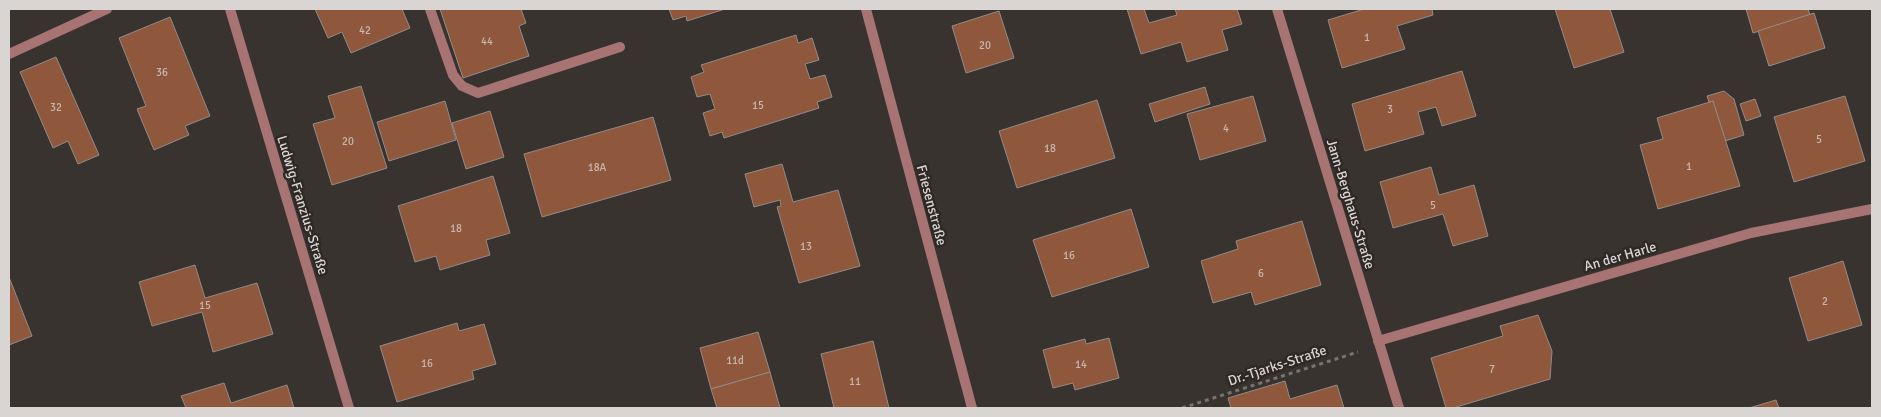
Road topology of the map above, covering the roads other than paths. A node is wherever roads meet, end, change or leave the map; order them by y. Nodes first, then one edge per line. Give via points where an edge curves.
1 (108, 9) edge
2 (230, 9) edge
3 (430, 9) edge
4 (866, 9) edge
5 (1277, 9) edge
6 (620, 47) dead end
7 (9, 54) edge
8 (1872, 209) edge
9 (1379, 344) junction
10 (349, 408) edge
11 (972, 408) edge
12 (1398, 408) edge

1 - 7 street
2 - 10 street, Ludwig-Franzius-Straße
3 - 6 street via 452,76 462,86 478,93
4 - 11 street, Friesenstraße
5 - 9 street, Jann-Berghaus-Straße
8 - 9 street, An der Harle via 1751,232
9 - 12 street, Jann-Berghaus-Straße

